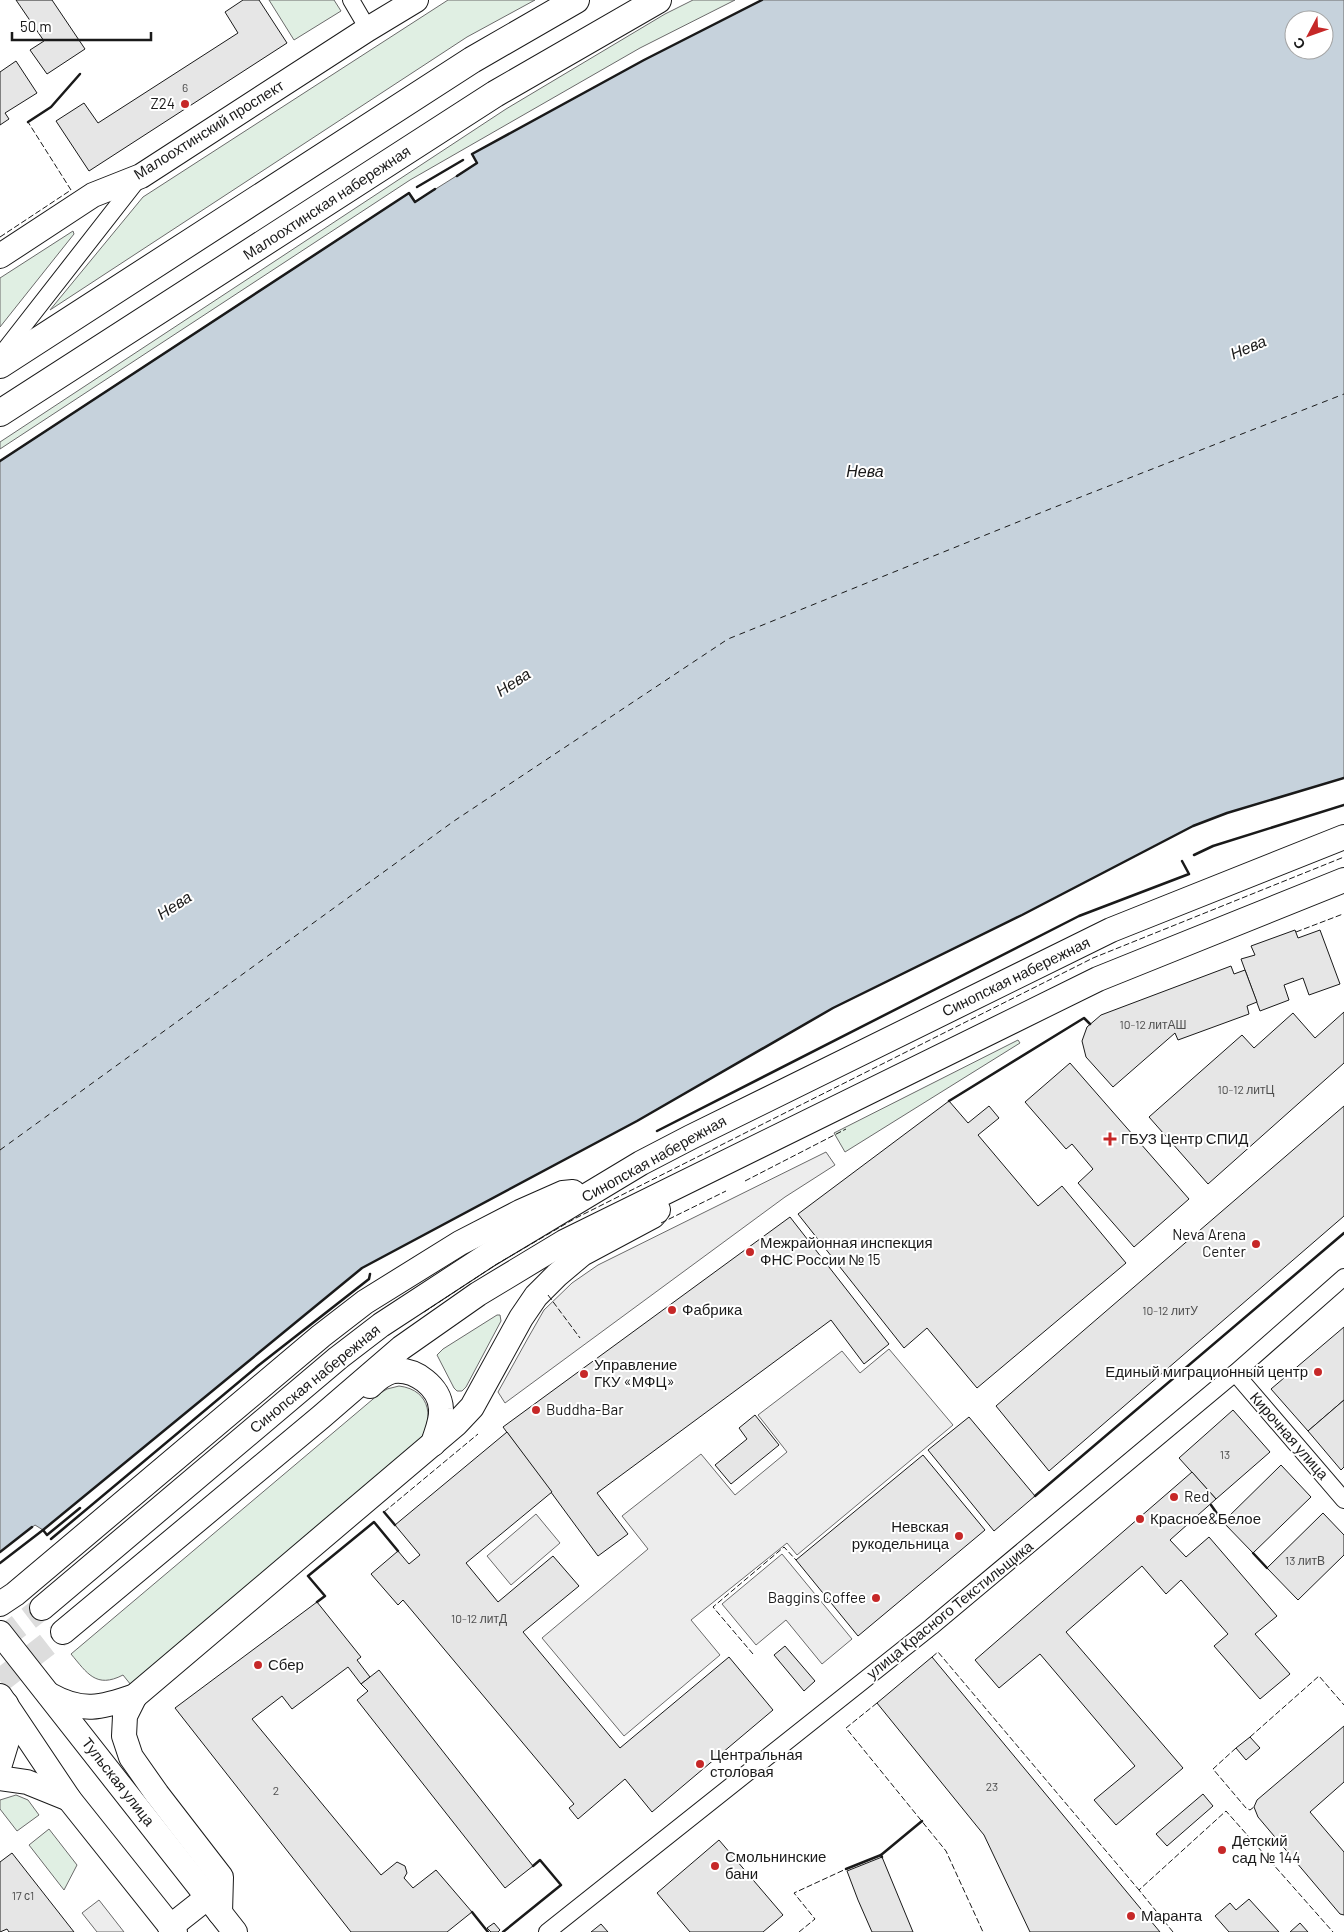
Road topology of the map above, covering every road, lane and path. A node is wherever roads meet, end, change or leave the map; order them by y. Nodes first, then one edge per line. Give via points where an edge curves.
1 (351, 0) edge
2 (416, 0) edge
3 (576, 0) edge
4 (658, 0) edge
5 (368, 28) junction
6 (141, 176) junction
7 (0, 256) edge
8 (0, 356) edge
9 (0, 365) edge
10 (0, 413) edge
11 (1344, 837) edge
12 (1344, 880) edge
13 (678, 1188) junction
14 (597, 1189) junction
15 (1344, 1277) edge
16 (1235, 1373) junction
17 (321, 1417) junction
18 (433, 1444) junction
19 (1344, 1500) edge
20 (0, 1604) edge
21 (42, 1608) tunnel mouth
22 (63, 1632) tunnel mouth
23 (0, 1633) edge
24 (50, 1695) junction
25 (135, 1696) junction
26 (3, 1700) edge
27 (0, 1764) edge
28 (0, 1778) edge
29 (69, 1799) junction
30 (214, 1905) junction
31 (172, 1929) edge
32 (235, 1932) edge
33 (547, 1932) edge

1 - 5 street
2 - 5 main road, Малоохтинский проспект
3 - 9 main road via 472,60
4 - 10 main road, Малоохтинская набережная via 495,94
5 - 6 main road, Малоохтинский проспект
6 - 7 main road, Малоохтинский проспект via 93,195
6 - 8 street
11 - 14 main road, Синопская набережная via 1111,930 691,1137
12 - 13 main road, Синопская набережная via 1098,979
13 - 17 main road, Синопская набережная via 564,1242 478,1294 401,1348
13 - 18 main road via 652,1216 582,1254 536,1296 472,1407
14 - 20 main road via 563,1193 520,1212 453,1248 365,1302
14 - 21 main road, Синопская набережная via 381,1325 330,1364
15 - 16 street, улица Красного Текстильщика
16 - 19 street, Кирочная улица
16 - 33 street, улица Красного Текстильщика via 931,1627
17 - 18 main road via 345,1408 393,1371 410,1373 425,1379 441,1408
17 - 22 main road, Синопская набережная
18 - 25 main road
23 - 24 main road, Тульская улица
24 - 25 main road via 69,1704 92,1708
24 - 30 main road, Тульская улица
25 - 30 main road via 125,1716 124,1736 131,1757 221,1876
26 - 27 main road via 7,1741
26 - 29 main road
28 - 29 main road via 27,1782
29 - 31 main road
30 - 31 main road
30 - 32 main road, Тульская улица

